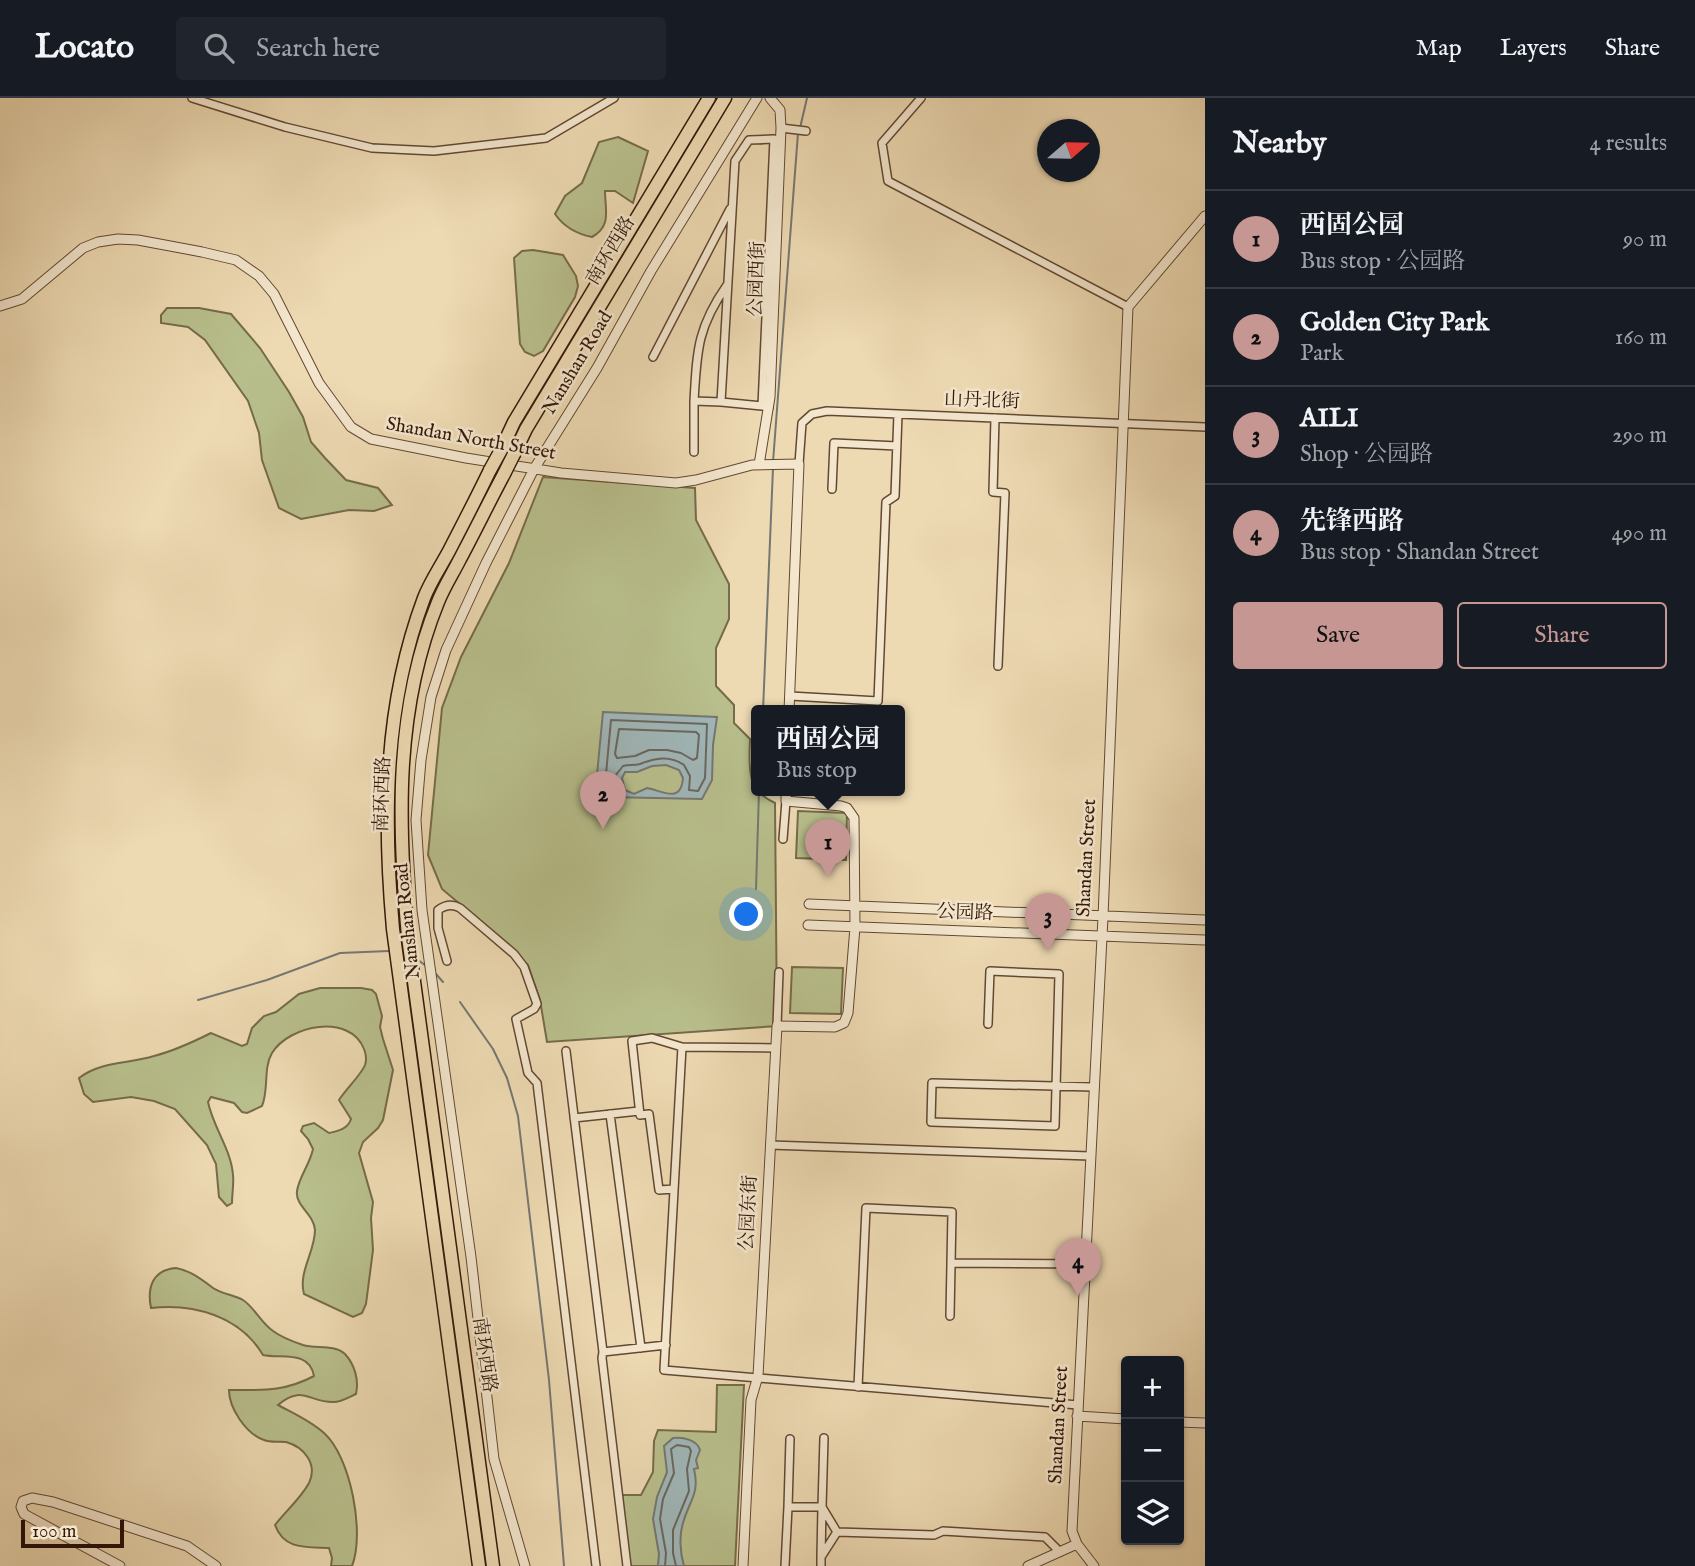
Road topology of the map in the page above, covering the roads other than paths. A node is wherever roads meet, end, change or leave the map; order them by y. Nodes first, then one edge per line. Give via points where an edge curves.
1 (192, 98) edge
2 (614, 98) edge
3 (709, 98) edge
4 (725, 98) edge
5 (757, 98) edge
6 (770, 98) edge
7 (921, 98) edge
8 (785, 128) junction
9 (804, 131) dead end
10 (731, 206) junction
11 (1205, 216) edge
12 (727, 284) junction
13 (0, 306) edge
14 (1128, 307) junction
15 (653, 357) dead end
16 (694, 401) junction
17 (721, 402) junction
18 (766, 406) junction
19 (898, 414) junction
20 (995, 418) junction
21 (1124, 423) junction
22 (1205, 426) edge
23 (897, 446) junction
24 (694, 452) dead end
25 (799, 464) junction
26 (759, 465) junction
27 (534, 469) junction
28 (832, 489) dead end
29 (998, 666) dead end
30 (790, 696) junction
31 (789, 705) edge
32 (786, 796) edge
33 (783, 839) dead end
34 (809, 904) dead end
35 (855, 906) junction
36 (1033, 914) junction
37 (1103, 917) junction
38 (1205, 920) edge
39 (808, 925) dead end
40 (855, 927) junction
41 (438, 928) junction
42 (425, 929) junction
43 (1033, 933) junction
44 (1101, 935) junction
45 (1205, 940) edge
46 (447, 961) dead end
47 (779, 972) dead end
48 (988, 1024) dead end
49 (777, 1026) junction
50 (682, 1047) junction
51 (776, 1048) junction
52 (566, 1051) dead end
53 (1056, 1086) junction
54 (1093, 1087) junction
55 (639, 1111) junction
56 (610, 1114) junction
57 (574, 1118) junction
58 (771, 1145) junction
59 (1090, 1156) junction
60 (674, 1189) junction
61 (951, 1263) junction
62 (1085, 1264) junction
63 (950, 1316) dead end
64 (666, 1345) junction
65 (641, 1348) junction
66 (603, 1352) junction
67 (757, 1380) junction
68 (858, 1387) junction
69 (1078, 1405) junction
70 (1077, 1416) junction
71 (1121, 1419) edge
72 (1184, 1422) edge
73 (1205, 1423) edge
74 (790, 1438) dead end
75 (824, 1438) dead end
76 (788, 1507) junction
77 (822, 1507) junction
78 (837, 1532) junction
79 (1077, 1544) junction
80 (1060, 1552) junction
81 (821, 1557) junction
82 (120, 1566) edge
83 (216, 1566) edge
84 (479, 1566) edge
85 (493, 1566) edge
86 (524, 1566) edge
87 (596, 1566) edge
88 (627, 1566) edge
89 (743, 1566) edge
90 (785, 1566) edge
91 (821, 1566) edge
92 (1028, 1566) edge
93 (1094, 1566) edge

1 - 2 street via 372,148 434,151 546,138
3 - 84 highway, 南环西路, bridge via 514,422 425,596 405,657 392,720 387,860 393,929
4 - 85 highway, 南环西路, bridge via 526,429 438,601 405,723 400,799 408,937
5 - 27 street, Nanshan Road
6 - 8 street, 公园西街 via 780,110
7 - 14 street via 882,143 888,181
8 - 9 street
8 - 18 street, 公园西街
10 - 12 street
10 - 15 street
10 - 18 street via 736,162 749,140 774,139
11 - 14 street
12 - 16 street via 709,310 697,350
12 - 17 street
13 - 27 street, Shandan North Street via 22,299 83,248 98,242 138,240 236,260 274,294 319,383 359,433 381,442
14 - 21 street, Shandan Street
16 - 17 street
16 - 24 street
17 - 18 street
18 - 26 street, 公园西街
19 - 20 street, 山丹北街
19 - 23 street
19 - 25 street, 山丹北街 via 812,414 802,423
20 - 21 street, 山丹北街
20 - 29 street via 993,492 1005,493
21 - 22 street, 山丹北街
21 - 37 street, Shandan Street
23 - 28 street via 834,443
23 - 30 street via 895,496 886,502 878,701
25 - 26 street, Shandan North Street
25 - 30 street
26 - 27 street, Shandan North Street via 676,482
27 - 42 street, Nanshan Road via 452,637 430,697 416,820
30 - 31 street
32 - 33 street
32 - 35 street via 832,804 851,813
34 - 35 street, 公园路
35 - 36 street, 公园路
35 - 40 street
36 - 37 street, 公园路
36 - 43 street
37 - 38 street, 公园路
37 - 44 street, Shandan Street
39 - 40 street, 公园路
40 - 43 street, 公园路
40 - 49 street via 844,1023 835,1027
41 - 42 street
41 - 46 street
41 - 87 street via 438,910 449,905 460,908 514,954 536,997 534,1009 516,1019 528,1073 537,1083
42 - 86 street, Nanshan Road via 494,1459
43 - 44 street, 公园路
44 - 45 street, 公园路
44 - 54 street, Shandan Street
47 - 49 street
48 - 53 street via 990,971 1059,974
49 - 51 street, 公园东街
50 - 51 street
50 - 55 street via 652,1038 632,1041
50 - 60 street
51 - 58 street, 公园东街
52 - 57 street
53 - 53 street via 932,1083 931,1122 1055,1126
53 - 54 street
54 - 59 street, Shandan Street
55 - 56 street
55 - 60 street via 640,1115 649,1114 659,1190
56 - 57 street
56 - 65 street
57 - 66 street
58 - 59 street
58 - 67 street, 公园东街
59 - 62 street, Shandan Street
60 - 64 street
61 - 62 street
61 - 63 street
61 - 68 street via 952,1212 866,1208
62 - 69 street, Shandan Street
64 - 65 street
64 - 67 street via 664,1370
65 - 66 street
66 - 88 street
67 - 68 street
67 - 89 street, 公园东街 via 751,1400
68 - 69 street
69 - 70 street, Shandan Street
70 - 71 street
70 - 79 street, Shandan Street via 1072,1531
72 - 73 street
74 - 76 street
75 - 77 street
76 - 77 street
76 - 90 street
77 - 78 street
77 - 81 street
78 - 80 street via 934,1535 943,1531 1045,1538
78 - 81 street
79 - 80 street
79 - 93 street
80 - 92 street
81 - 91 street
82 - 83 street via 24,1514 23,1501 32,1498 65,1506 187,1546

